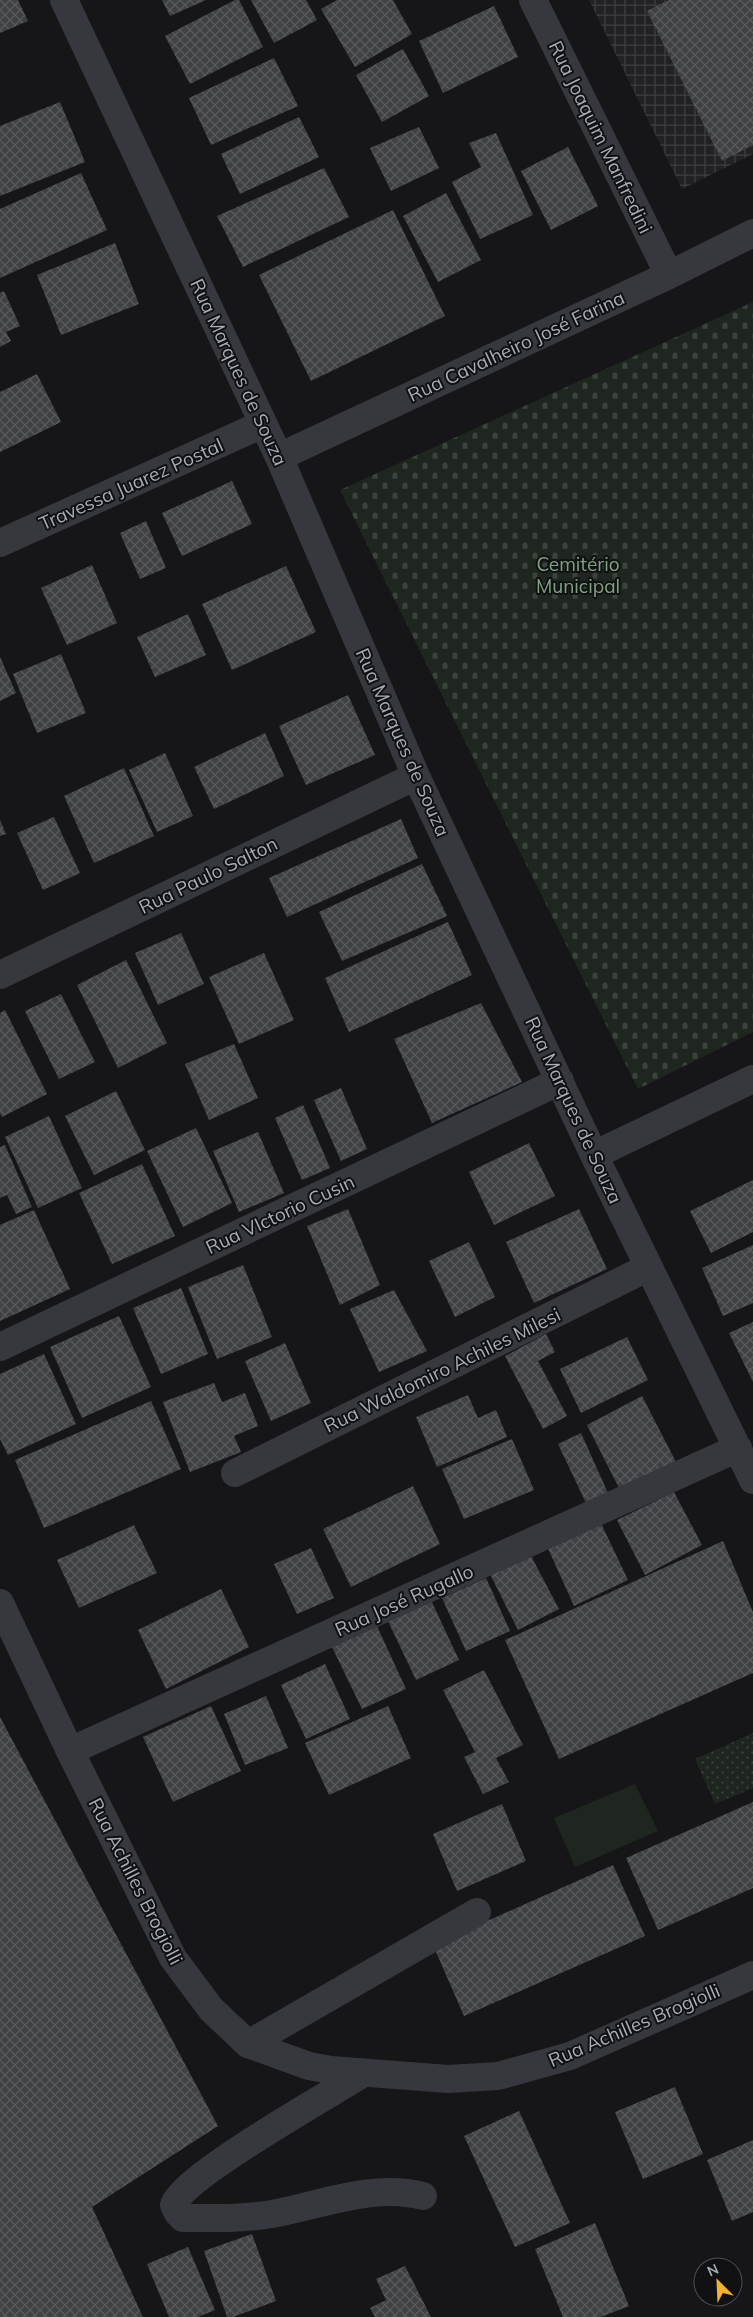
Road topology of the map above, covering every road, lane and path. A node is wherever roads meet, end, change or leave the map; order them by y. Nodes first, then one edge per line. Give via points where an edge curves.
1 (64, 0) edge
2 (533, 0) edge
3 (753, 233) edge
4 (669, 275) junction
5 (263, 424) junction
6 (279, 457) junction
7 (0, 543) edge
8 (416, 776) junction
9 (0, 975) edge
10 (753, 1079) edge
11 (560, 1081) junction
12 (594, 1154) junction
13 (649, 1267) junction
14 (0, 1347) edge
15 (738, 1448) junction
16 (235, 1473) dead end
17 (753, 1480) edge
18 (0, 1603) edge
19 (70, 1751) junction
20 (477, 1912) dead end
21 (753, 1975) edge
22 (248, 2044) junction
23 (362, 2074) junction
24 (423, 2196) dead end

1 - 5 street, Rua Marques de Souza
2 - 4 street, Rua Joaquim Manfredini
3 - 4 street, Rua Cavalheiro José Farina
4 - 6 street, Rua Cavalheiro José Farina
5 - 6 street, Rua Marques de Souza
5 - 7 street, Travessa Juarez Postal
6 - 8 street, Rua Marques de Souza
8 - 9 street, Rua Paulo Salton
8 - 11 street, Rua Marques de Souza
10 - 12 street
11 - 12 street, Rua Marques de Souza
11 - 14 street, Rua VIctorio Cusin
12 - 13 street, Rua Marques de Souza
13 - 15 street, Rua Marques de Souza
13 - 16 street, Rua Waldomiro Achiles Milesi
15 - 17 street, Rua Marques de Souza
15 - 19 street, Rua José Rugallo
18 - 19 street, Rua Achilles Brogiolli
19 - 22 street, Rua Achilles Brogiolli via 173,1958 211,2009
20 - 22 street
21 - 23 street, Rua Achilles Brogiolli via 570,2056 498,2076 448,2079
22 - 23 street, Rua Achilles Brogiolli via 309,2066
23 - 24 street via 204,2173 177,2197 174,2205 183,2218 233,2219 363,2194 406,2191

